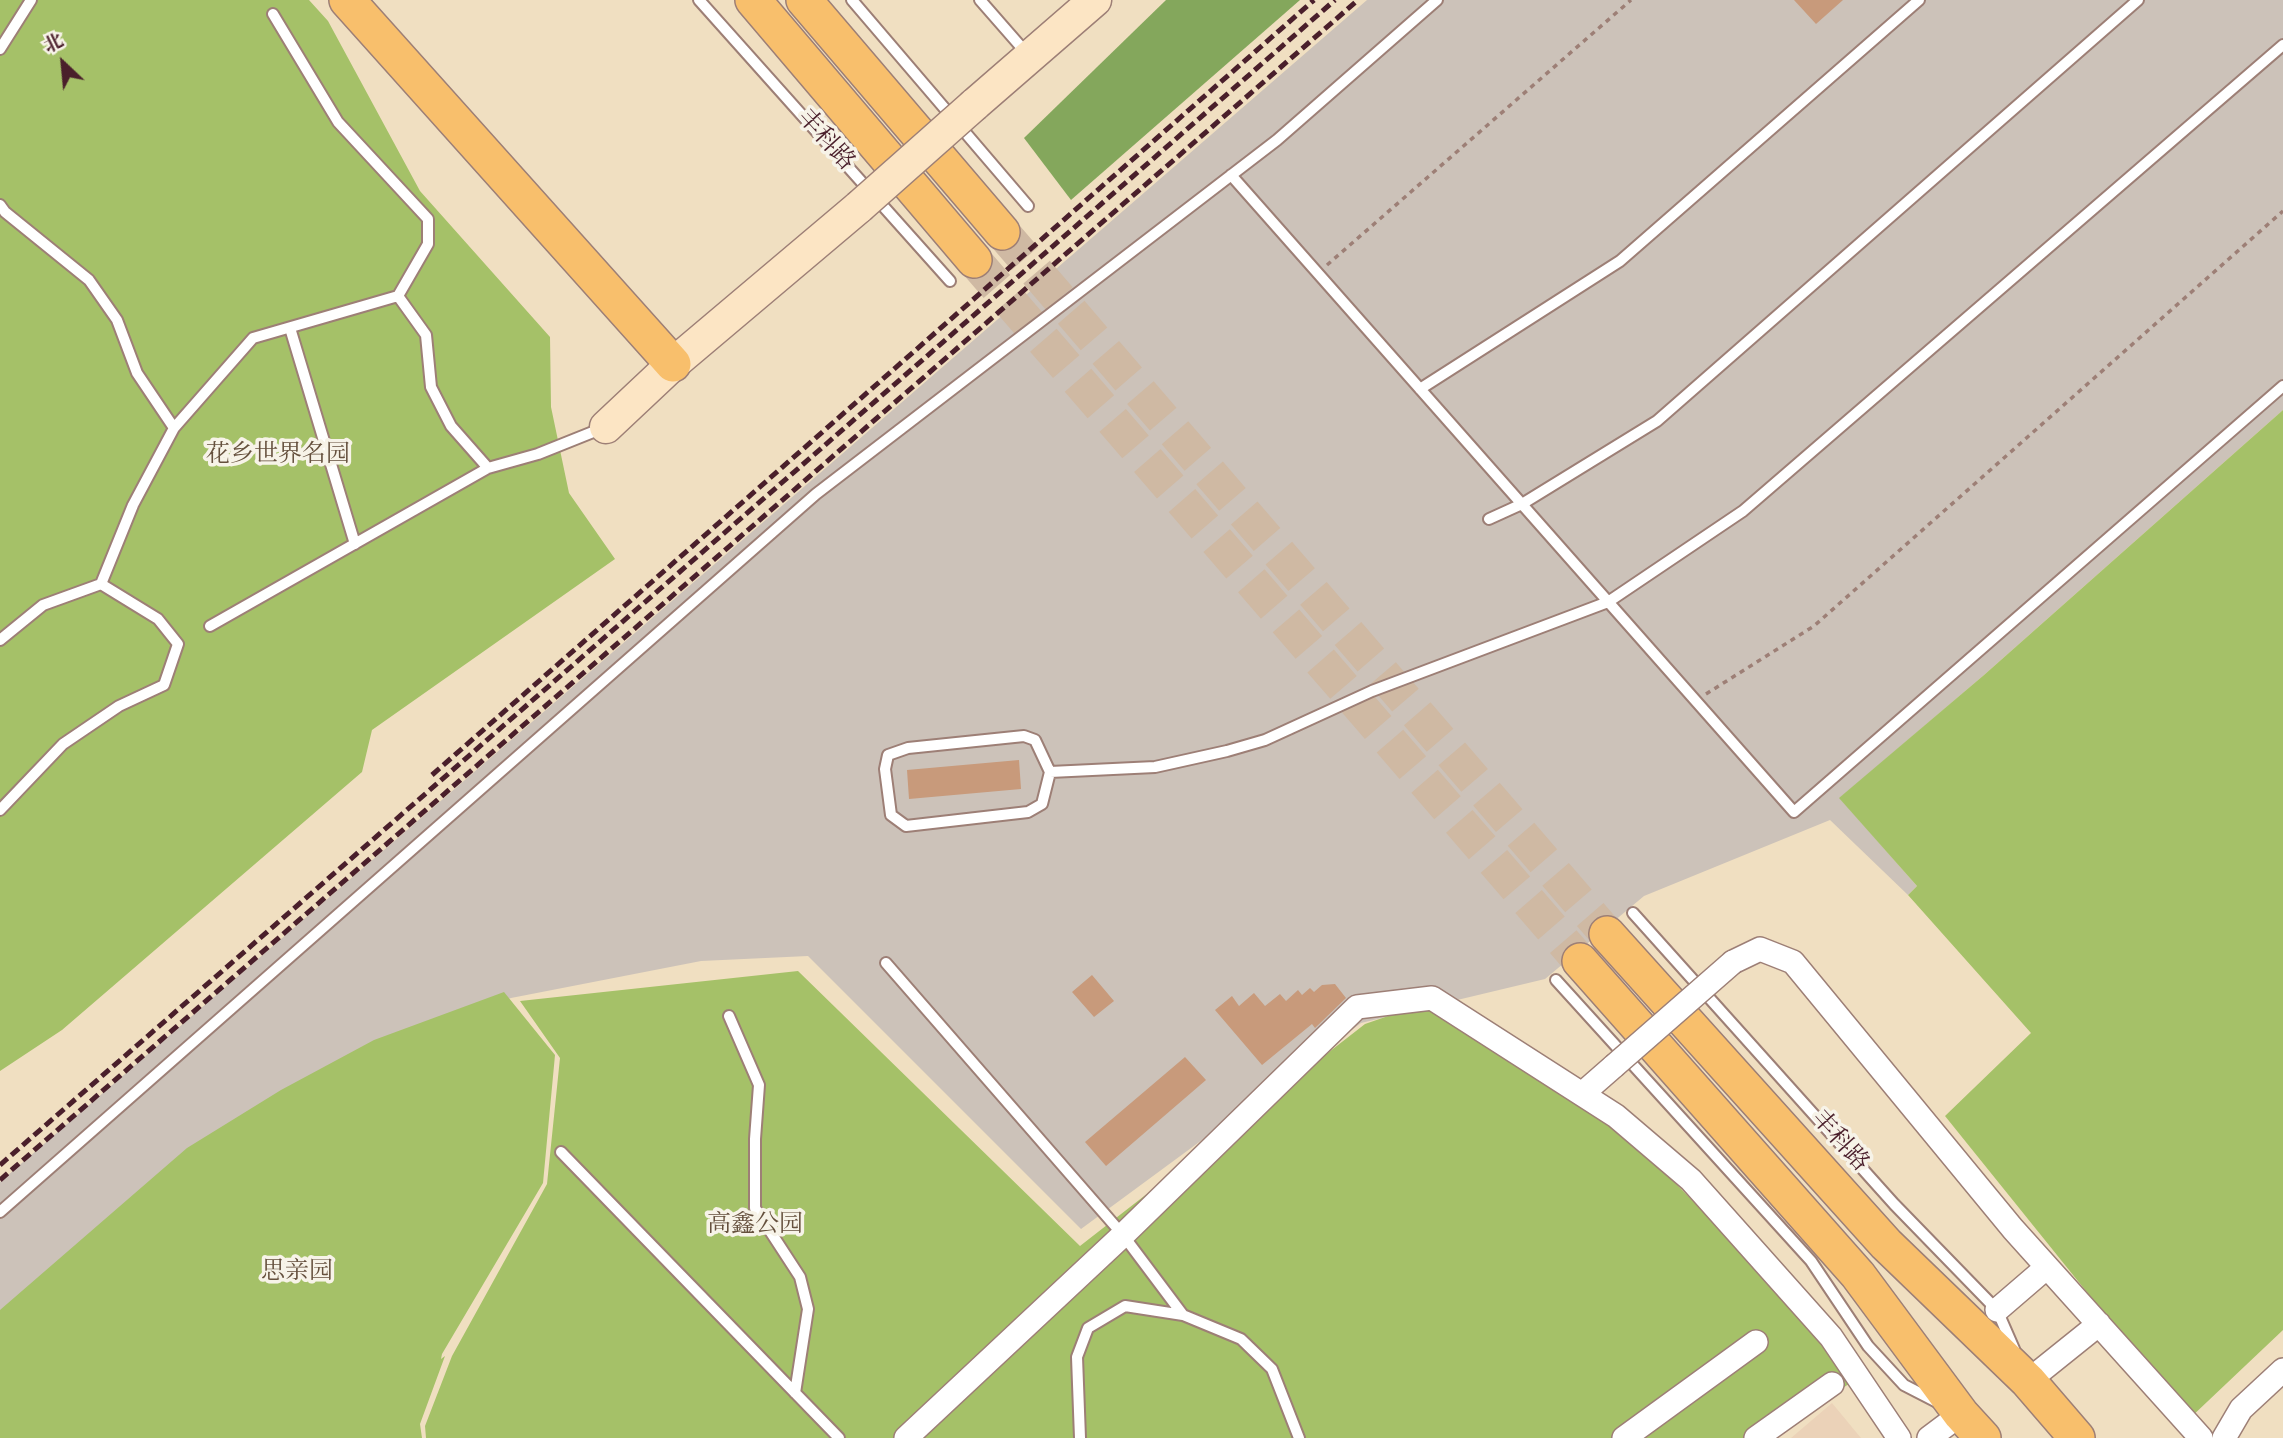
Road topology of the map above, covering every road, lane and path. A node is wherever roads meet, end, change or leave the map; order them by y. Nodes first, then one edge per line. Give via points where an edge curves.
1 (31, 0) edge
2 (346, 0) edge
3 (699, 0) edge
4 (753, 0) edge
5 (804, 0) edge
6 (852, 0) edge
7 (980, 0) edge
8 (1095, 0) edge
9 (1437, 0) edge
10 (1631, 0) edge
11 (1919, 0) edge
12 (2138, 0) edge
13 (272, 14) dead end
14 (2283, 46) edge
15 (0, 49) edge
16 (1030, 57) junction
17 (1231, 175) junction
18 (0, 205) edge
19 (1028, 206) dead end
20 (2283, 211) edge
21 (1002, 232) tunnel mouth
22 (962, 270) joint
23 (1318, 273) junction
24 (398, 296) junction
25 (290, 328) junction
26 (673, 364) junction
27 (2283, 386) edge
28 (1420, 389) junction
29 (606, 427) joint
30 (174, 428) junction
31 (488, 468) junction
32 (1522, 504) junction
33 (1489, 519) dead end
34 (355, 544) junction
35 (101, 584) junction
36 (1608, 602) junction
37 (209, 626) dead end
38 (0, 640) edge
39 (1695, 700) junction
40 (1050, 772) junction
41 (0, 810) edge
42 (1620, 923) joint
43 (886, 963) dead end
44 (1568, 971) tunnel mouth
45 (729, 1016) dead end
46 (1582, 1094) junction
47 (561, 1152) dead end
48 (0, 1212) edge
49 (1123, 1235) junction
50 (2047, 1267) junction
51 (1997, 1310) junction
52 (1182, 1315) junction
53 (2099, 1324) junction
54 (1756, 1342) dead end
55 (2283, 1370) edge
56 (2028, 1381) junction
57 (1832, 1384) dead end
58 (795, 1393) junction
59 (1972, 1426) edge
60 (839, 1438) edge
61 (906, 1438) edge
62 (1080, 1438) edge
63 (1299, 1438) edge
64 (1624, 1438) edge
65 (1756, 1438) edge
66 (1899, 1438) edge
67 (1929, 1438) edge
68 (2077, 1438) edge
69 (2201, 1438) edge
70 (2224, 1438) edge

1 - 15 lane
2 - 26 main road
3 - 22 lane, 丰科路
4 - 22 main road, 丰科路
5 - 21 main road
6 - 19 lane
7 - 16 lane
8 - 16 street
9 - 17 lane
10 - 23 path
11 - 28 lane via 1620,261
12 - 32 lane via 1657,421
13 - 24 lane via 338,122 428,219 428,244
14 - 36 lane via 1743,511
16 - 26 street, bridge
17 - 23 lane
17 - 48 lane via 816,494
18 - 30 lane via 89,280 117,320 137,373
20 - 39 path via 1814,626
23 - 28 lane
24 - 25 lane
24 - 31 lane via 426,335 431,387 451,426
25 - 30 lane via 253,338
25 - 34 lane
26 - 29 street
27 - 39 lane via 1794,812
28 - 32 lane
29 - 31 lane
30 - 35 lane via 133,505
31 - 34 lane
32 - 33 lane
32 - 36 lane
34 - 37 lane
35 - 38 lane via 43,605
35 - 41 lane via 158,619 177,644 164,685 119,706 63,744
36 - 39 lane
36 - 40 lane via 1372,691 1265,740 1155,767
40 - 40 lane via 1042,804 1028,811 906,825 891,815 885,769 888,755 908,748 1024,736 1035,740
42 - 51 lane, 丰科路
42 - 56 main road, 丰科路 via 1886,1244
43 - 49 lane
44 - 59 main road via 1858,1275
45 - 58 lane via 759,1085 755,1208 800,1277 808,1309
46 - 49 street via 1432,998 1357,1007
46 - 50 street, bridge via 1733,962 1760,949 1793,962
46 - 66 street via 1616,1116 1691,1180 1831,1337
47 - 58 lane
49 - 52 lane
49 - 61 street
50 - 51 street
50 - 53 street
51 - 56 lane, 丰科路
52 - 62 lane via 1125,1306 1088,1328 1077,1357
52 - 63 lane via 1241,1339 1272,1369
53 - 56 street
53 - 69 street
54 - 64 street
55 - 70 street via 2241,1409
56 - 68 main road, 丰科路
57 - 65 street
58 - 60 lane
59 - 67 street

